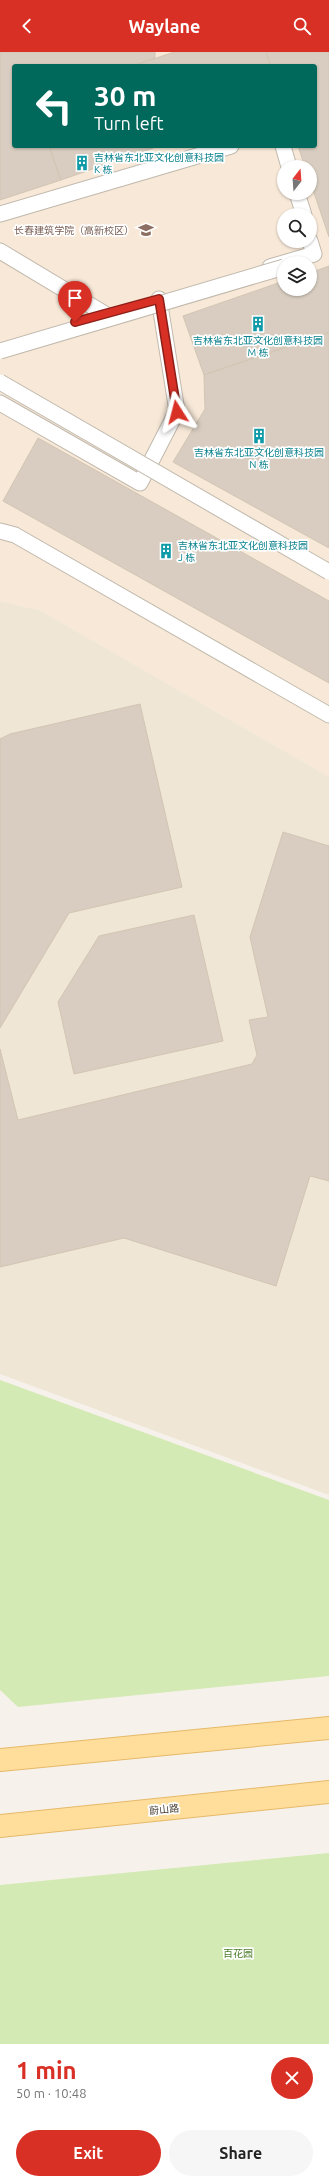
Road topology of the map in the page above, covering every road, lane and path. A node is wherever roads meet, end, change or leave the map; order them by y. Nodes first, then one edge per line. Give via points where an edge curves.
1 (224, 148) edge
2 (284, 148) edge
3 (287, 160) edge
4 (0, 213) edge
5 (312, 248) edge
6 (0, 251) edge
7 (277, 270) edge
8 (159, 299) junction
9 (105, 314) junction
10 (0, 344) edge
11 (0, 351) edge
12 (0, 382) edge
13 (0, 403) edge
14 (0, 531) edge
15 (329, 572) edge
16 (329, 715) edge
17 (329, 1728) edge
18 (0, 1760) edge
19 (329, 1792) edge
20 (0, 1826) edge

1 - 4 lane
2 - 3 lane
5 - 8 lane via 314,254
6 - 9 lane
7 - 11 lane, bridge
8 - 9 lane
8 - 13 lane via 177,412 140,483
9 - 10 lane
12 - 15 lane, bridge
14 - 16 lane via 15,535
17 - 18 main road
19 - 20 main road, 蔚山路

